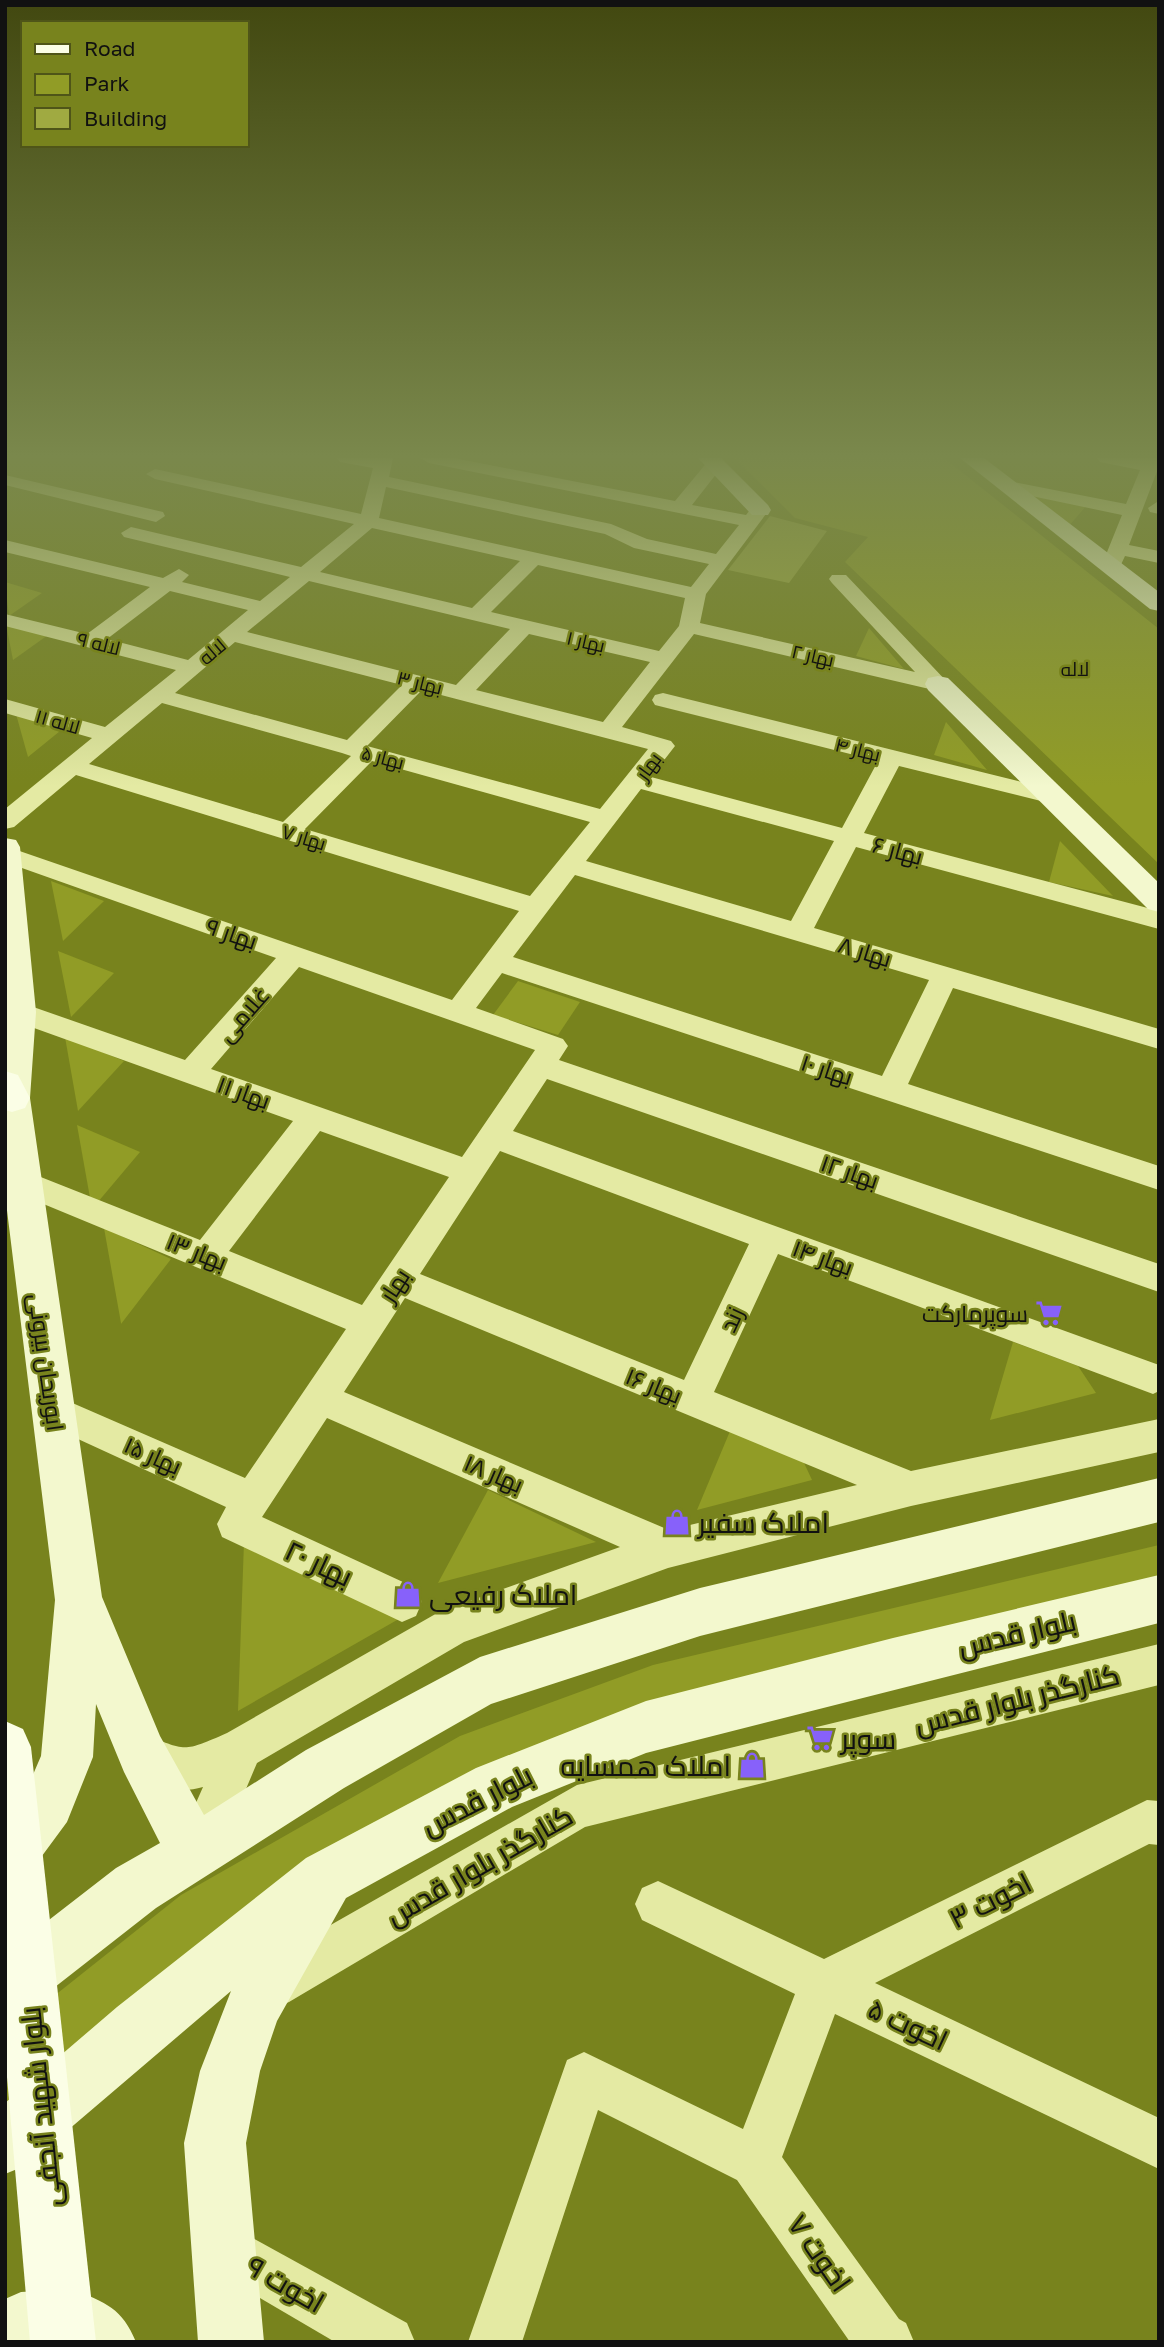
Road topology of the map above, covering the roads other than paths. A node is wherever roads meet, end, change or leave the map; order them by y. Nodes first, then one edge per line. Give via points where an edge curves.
1 (105, 568) edge
2 (189, 568) edge
3 (282, 568) edge
4 (313, 568) edge
5 (524, 568) edge
6 (577, 568) edge
7 (716, 568) edge
8 (1123, 568) edge
9 (306, 573) junction
10 (839, 579) dead end
11 (168, 583) junction
12 (696, 594) junction
13 (1159, 604) edge
14 (264, 608) junction
15 (477, 614) junction
16 (5, 620) edge
17 (524, 626) junction
18 (689, 627) junction
19 (232, 635) junction
20 (91, 641) junction
21 (663, 659) junction
22 (192, 667) junction
23 (417, 682) junction
24 (938, 684) junction
25 (461, 692) junction
26 (158, 695) junction
27 (663, 700) dead end
28 (5, 706) edge
29 (608, 730) junction
30 (110, 736) junction
31 (359, 751) junction
32 (892, 757) junction
33 (73, 766) junction
34 (637, 781) junction
35 (1053, 797) junction
36 (607, 819) junction
37 (5, 822) edge
38 (288, 832) junction
39 (849, 837) junction
40 (5, 847) edge
41 (6, 854) edge
42 (571, 864) junction
43 (1159, 902) edge
44 (536, 907) junction
45 (1159, 920) edge
46 (799, 931) junction
47 (295, 955) junction
48 (496, 961) junction
49 (945, 975) junction
50 (19, 1012) junction
51 (458, 1012) junction
52 (1159, 1039) edge
53 (547, 1055) junction
54 (191, 1073) junction
55 (890, 1090) junction
56 (9, 1091) edge
57 (314, 1117) junction
58 (493, 1136) junction
59 (469, 1172) junction
60 (1159, 1178) edge
61 (23, 1182) junction
62 (769, 1237) junction
63 (207, 1255) junction
64 (1159, 1278) edge
65 (398, 1280) junction
66 (370, 1322) junction
67 (1157, 1373) edge
68 (319, 1398) junction
69 (693, 1400) junction
70 (54, 1411) junction
71 (1159, 1435) edge
72 (911, 1489) junction
73 (1159, 1500) edge
74 (244, 1512) junction
75 (668, 1549) junction
76 (78, 1597) junction
77 (1159, 1599) edge
78 (402, 1602) dead end
79 (1159, 1664) edge
80 (5, 1747) edge
81 (242, 1748) junction
82 (142, 1754) junction
83 (1159, 1823) edge
84 (5, 1851) edge
85 (195, 1853) junction
86 (326, 1878) junction
87 (658, 1904) dead end
88 (823, 1984) junction
89 (5, 1990) edge
90 (262, 1991) junction
91 (5, 2143) edge
92 (1159, 2144) edge
93 (755, 2162) junction
94 (221, 2247) junction
95 (5, 2333) edge
96 (63, 2342) edge
97 (103, 2342) edge
98 (231, 2342) edge
99 (388, 2342) edge
100 (495, 2342) edge
101 (887, 2342) edge

1 - 11 street
2 - 11 street
3 - 9 street, بهار ۱
4 - 9 street, لاله
5 - 15 street
6 - 12 street
7 - 12 street
8 - 13 main road
9 - 14 street, لاله
9 - 15 street, بهار ۱
10 - 24 street
11 - 14 street
11 - 20 street
12 - 18 street
14 - 19 street, لاله
15 - 17 street, بهار ۱
16 - 20 street, لاله ۹
17 - 21 street, بهار ۱
17 - 25 street
18 - 21 street
18 - 24 street, بهار ۲
19 - 22 street, لاله
19 - 23 street, بهار ۳
20 - 22 street, لاله ۹
21 - 29 street
22 - 26 street, لاله
23 - 25 street, بهار ۳
23 - 31 street
24 - 35 main road
25 - 29 street, بهار ۳
26 - 30 street, لاله
26 - 31 street, بهار ۵
27 - 32 street, بهار ۴
28 - 30 street, لاله ۱۱
29 - 34 street, بهار via 663,746
30 - 33 street, لاله
31 - 36 street, بهار ۵
31 - 38 street
32 - 35 street, بهار ۴
32 - 39 street
33 - 37 street, لاله
33 - 38 street, بهار ۷
34 - 36 street, بهار
34 - 39 street, بهار ۶
35 - 43 main road
36 - 42 street, بهار
38 - 44 street, بهار ۷
39 - 45 street, بهار ۶
39 - 46 street
40 - 41 main road, ابوریحان بیرونی
41 - 47 street, بهار ۹
41 - 50 main road, ابوریحان بیرونی
42 - 44 street, بهار
42 - 46 street, بهار ۸
44 - 48 street, بهار
46 - 49 street, بهار ۸
47 - 51 street, بهار ۹
47 - 54 street, غلامی
48 - 51 street, بهار
48 - 55 street, بهار ۱۰
49 - 52 street, بهار ۸
49 - 55 street
50 - 54 street, بهار ۱۱
50 - 56 main road, ابوریحان بیرونی
51 - 53 street, بهار ۱۲
53 - 58 street, بهار
53 - 64 street, بهار ۱۲
54 - 57 street, بهار ۱۱
55 - 60 street, بهار ۱۰
56 - 61 main road, ابوریحان بیرونی
57 - 59 street, بهار ۱۱
57 - 63 street
58 - 59 street, بهار
58 - 62 street, بهار ۱۴
59 - 65 street, بهار
61 - 63 street, بهار ۱۳
61 - 70 main road, ابوریحان بیرونی
62 - 67 street, بهار ۱۴
62 - 69 street, زند
63 - 66 street, بهار ۱۳
65 - 66 street, بهار
65 - 69 street, بهار ۱۶
66 - 68 street, بهار
68 - 74 street, بهار
68 - 75 street, بهار ۱۸
69 - 72 street, بهار ۱۶
70 - 74 street, بهار ۱۵
70 - 76 main road, ابوریحان بیرونی
71 - 72 street
72 - 75 street
73 - 85 main road via 700,1612 480,1682 325,1769
74 - 78 street, بهار ۲۰
75 - 81 street via 453,1626
76 - 82 main road, ابوریحان بیرونی
76 - 84 main road via 67,1757 47,1802 20,1841
77 - 86 main road, بلوار قدس via 646,1727 495,1787
79 - 90 street, کنارگذر بلوار قدس via 577,1807
80 - 96 main road, بلوار شهید آنجفی
81 - 82 street via 184,1770 168,1768
81 - 85 street
82 - 85 main road, ابوریحان بیرونی
83 - 88 street, اخوت ۳ via 1147,1822
85 - 89 main road via 136,1888
86 - 90 main road
86 - 91 main road, بلوار قدس via 159,2010
87 - 88 street, اخوت ۵
88 - 92 street, اخوت ۵
88 - 93 street
90 - 94 main road via 230,2071 215,2143
93 - 100 street via 584,2077
93 - 101 street, اخوت ۷
94 - 98 main road
94 - 99 street, اخوت ۹
95 - 97 main road via 21,2325 73,2322

